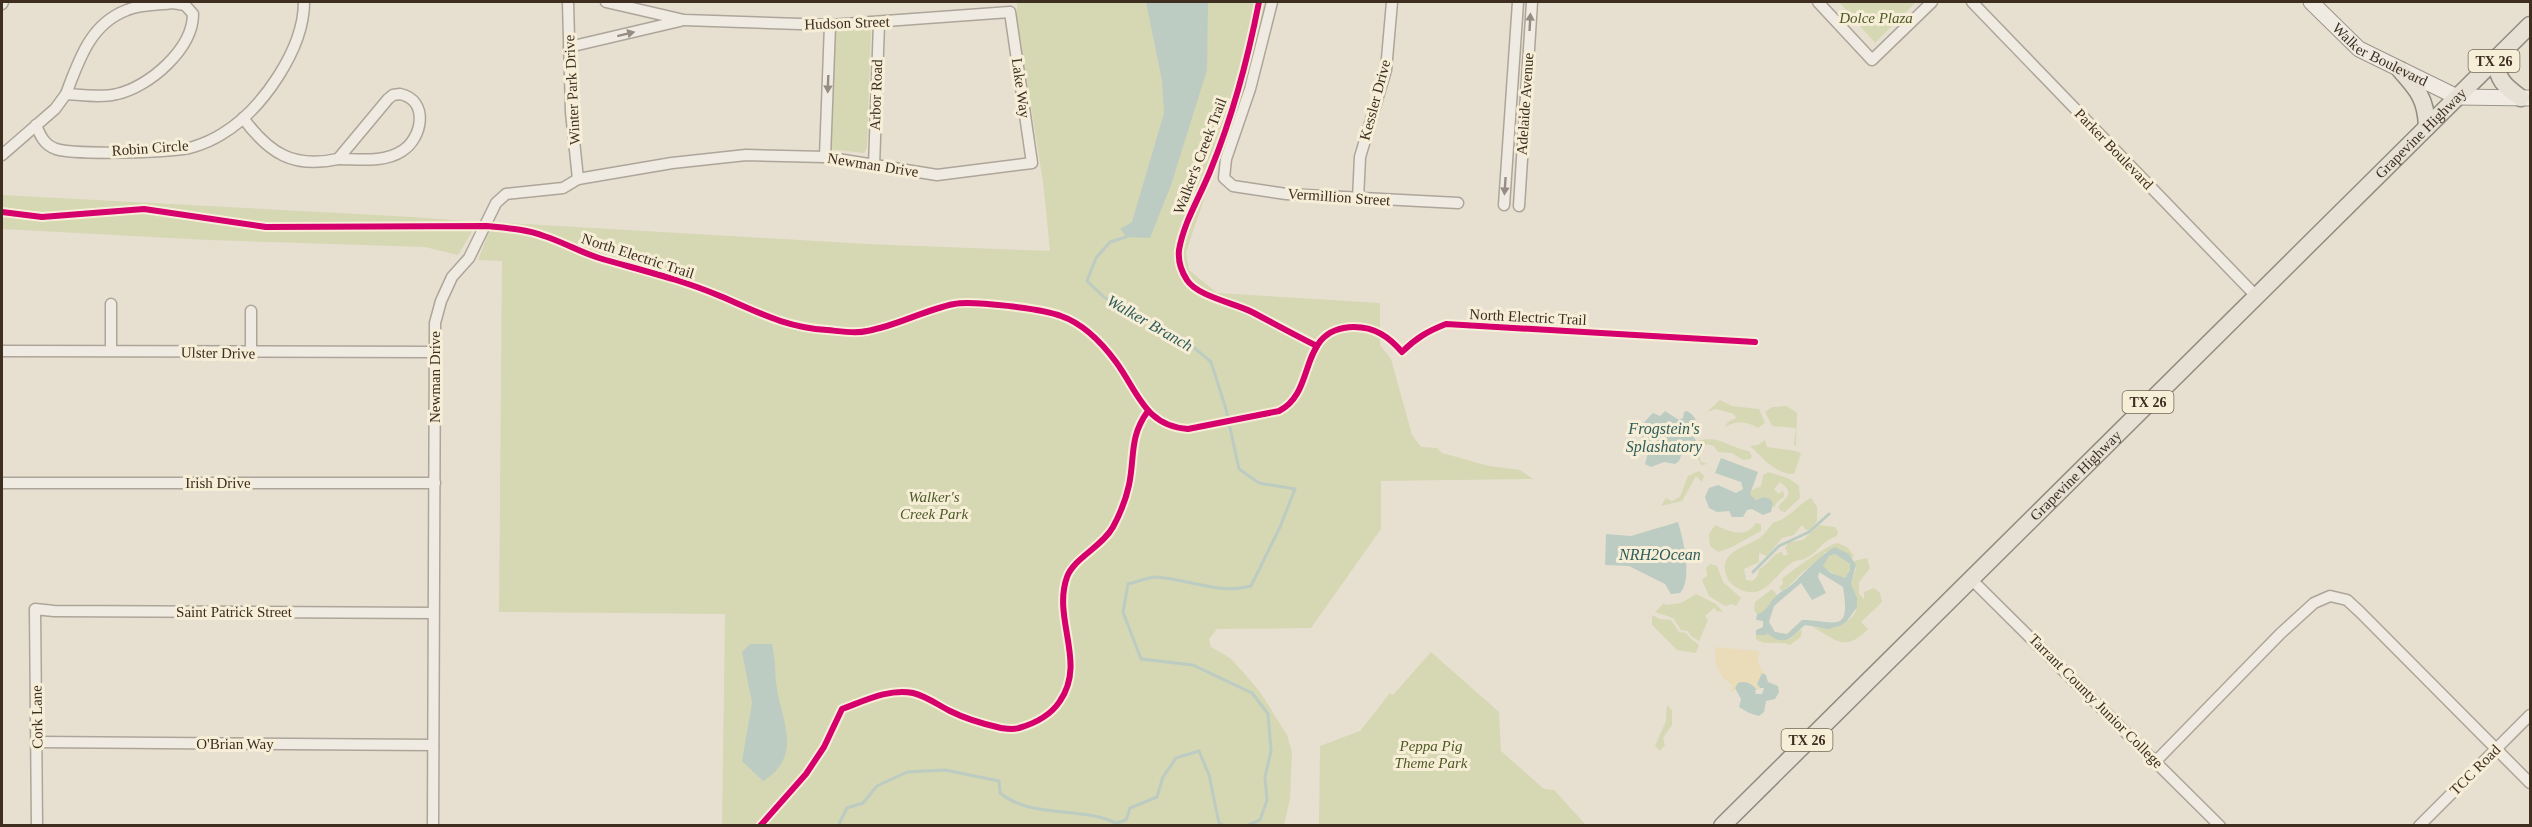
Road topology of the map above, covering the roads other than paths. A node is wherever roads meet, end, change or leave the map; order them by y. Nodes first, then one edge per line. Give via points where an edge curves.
1 (304, 2) edge
2 (568, 2) edge
3 (606, 2) edge
4 (963, 2) edge
5 (1272, 2) edge
6 (1392, 2) edge
7 (1518, 2) edge
8 (1532, 2) edge
9 (1818, 2) edge
10 (1932, 2) edge
11 (1972, 2) edge
12 (2312, 2) edge
13 (1010, 12) joint
14 (963, 15) junction
15 (684, 20) junction
16 (879, 23) junction
17 (830, 25) junction
18 (2530, 25) edge
19 (569, 47) junction
20 (2497, 58) junction
21 (2400, 70) junction
22 (66, 94) junction
23 (2457, 98) junction
24 (2526, 98) edge
25 (243, 118) junction
26 (36, 125) junction
27 (2427, 127) junction
28 (2, 154) edge
29 (825, 157) junction
30 (338, 159) junction
31 (1032, 163) joint
32 (874, 166) junction
33 (578, 179) junction
34 (1358, 199) junction
35 (1458, 203) dead end
36 (1504, 205) dead end
37 (1519, 206) dead end
38 (2256, 296) junction
39 (111, 304) dead end
40 (250, 311) dead end
41 (2, 351) edge
42 (111, 351) junction
43 (435, 352) junction
44 (250, 353) junction
45 (2, 483) edge
46 (435, 483) junction
47 (1970, 578) junction
48 (36, 609) joint
49 (433, 613) junction
50 (2530, 715) edge
51 (38, 742) junction
52 (433, 745) junction
53 (2496, 748) junction
54 (2156, 761) junction
55 (2530, 783) edge
56 (37, 825) edge
57 (433, 825) edge
58 (1722, 825) edge
59 (2220, 825) edge
60 (2420, 825) edge

1 - 25 street, Robin Circle via 300,32 288,60
2 - 19 street, Winter Park Drive
3 - 15 street, Hudson Street
4 - 14 street
5 - 34 street, Vermillion Street via 1250,89 1226,159 1224,178 1233,186 1252,189
6 - 34 street, Kessler Drive via 1386,70 1360,157
7 -> 36 street, Adelaide Avenue
37 -> 8 street, Adelaide Avenue
9 - 10 street via 1872,60
11 - 38 street, Parker Boulevard
12 - 21 street, Walker Boulevard via 2359,49
13 - 14 street, Hudson Street
13 - 31 street, Lake Way
14 - 16 street, Hudson Street
15 - 17 street, Hudson Street
19 -> 15 street, Hudson Street
16 - 17 street, Hudson Street
16 - 32 street, Arbor Road
17 -> 29 street
18 - 20 main road, Grapevine Highway / TX 26
19 - 33 street, Winter Park Drive
20 - 23 main road, Grapevine Highway / TX 26
20 - 24 main road via 2497,73 2503,85
21 - 23 street, Walker Boulevard
21 - 27 main road via 2421,96
22 - 22 street via 83,51 104,23 137,7 173,3 190,9 193,25 188,39 147,81 119,94
22 - 26 street via 56,109
23 - 24 street
23 - 27 main road, Grapevine Highway / TX 26
25 - 26 street, Robin Circle via 193,147 121,152 56,149 45,142
25 - 30 street via 268,148 284,157 311,162
26 - 28 street
27 - 38 main road, Grapevine Highway / TX 26
29 - 32 street, Newman Drive
29 - 33 street, Newman Drive via 746,155
30 - 30 street via 379,159 401,152 417,134 420,116 414,99 393,95
31 - 32 street, Newman Drive via 937,175
33 - 43 street, Newman Drive via 563,188 506,194 496,203 470,258 452,277 441,301 435,323
34 - 35 street, Vermillion Street
38 - 47 main road, Grapevine Highway / TX 26
39 - 42 street
40 - 44 street
41 - 42 street, Ulster Drive
42 - 44 street, Ulster Drive
43 - 44 street, Ulster Drive
43 - 46 street, Newman Drive
45 - 46 street, Irish Drive
46 - 49 street, Newman Drive
47 - 54 street, Tarrant County Junior College
47 - 58 main road, Grapevine Highway / TX 26
48 - 49 street, Saint Patrick Street
48 - 51 street, Cork Lane
49 - 52 street, Newman Drive
50 - 53 street, TCC Road
51 - 52 street, O'Brian Way
51 - 56 street, Cork Lane
52 - 57 street, Newman Drive
53 - 54 street via 2347,600 2330,596 2314,603 2280,634
53 - 55 street
53 - 60 street, TCC Road
54 - 59 street, Tarrant County Junior College

